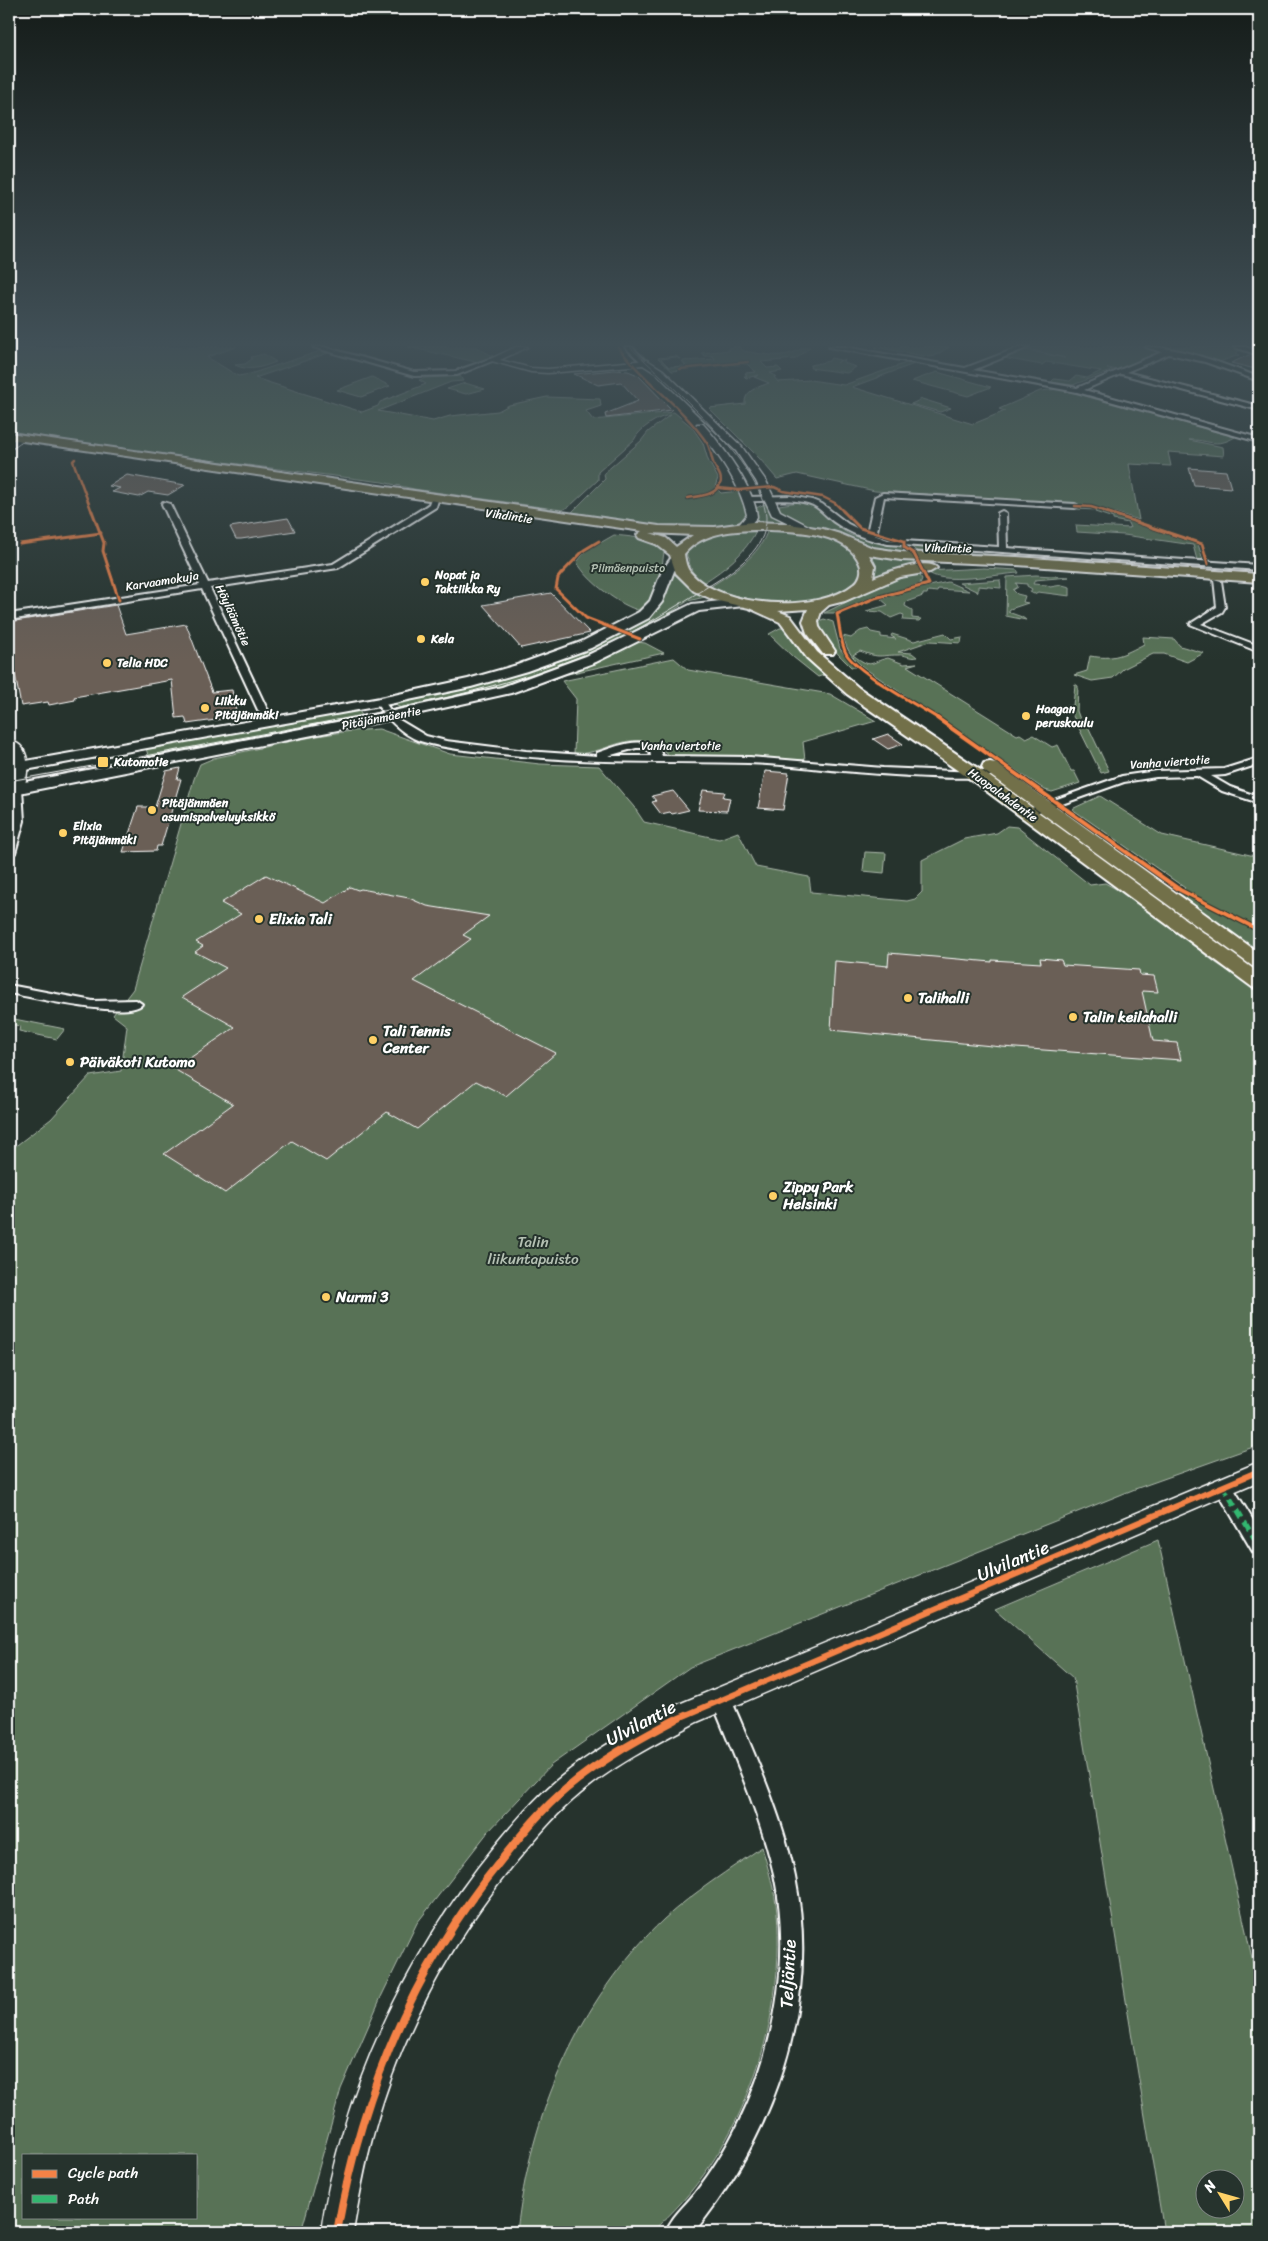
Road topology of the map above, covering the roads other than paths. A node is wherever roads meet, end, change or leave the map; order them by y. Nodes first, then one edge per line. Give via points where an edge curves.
1 (81, 452) edge
2 (719, 452) edge
3 (741, 452) edge
4 (769, 498) junction
5 (747, 499) junction
6 (166, 504) dead end
7 (423, 504) junction
8 (1075, 506) dead end
9 (1002, 513) dead end
10 (742, 527) junction
11 (812, 530) junction
12 (714, 531) junction
13 (868, 537) junction
14 (854, 546) junction
15 (1003, 550) junction
16 (677, 556) junction
17 (319, 567) junction
18 (1259, 568) edge
19 (1259, 578) edge
20 (1217, 581) junction
21 (1259, 584) edge
22 (206, 587) junction
23 (859, 588) junction
24 (746, 604) junction
25 (822, 604) junction
26 (9, 618) edge
27 (1259, 649) edge
28 (380, 702) junction
29 (389, 716) junction
30 (261, 717) junction
31 (9, 744) edge
32 (1259, 761) edge
33 (16, 768) edge
34 (998, 772) junction
35 (1201, 774) junction
36 (976, 775) junction
37 (11, 786) edge
38 (1259, 800) edge
39 (1045, 806) junction
40 (1027, 812) junction
41 (9, 853) edge
42 (1259, 962) edge
43 (1259, 983) edge
44 (9, 989) edge
45 (136, 1004) dead end
46 (1259, 1471) edge
47 (1224, 1486) junction
48 (1259, 1546) edge
49 (721, 1699) junction
50 (337, 2232) edge
51 (678, 2232) edge

1 - 7 main road, Vihdintie
2 - 5 street
3 - 4 street
4 - 5 street, Vihdintie
4 - 11 street via 779,516
4 - 13 street, Vihdintie via 811,502 849,529
5 - 10 street via 752,514
6 - 22 street, Höyläämötie
7 - 12 main road, Vihdintie via 659,530
7 - 16 main road, Vihdintie via 639,534 661,541
7 - 17 street, Karvaamokuja
7 - 17 street, Karvaamokuja via 341,564
8 - 13 street via 886,494 879,497 873,531
9 - 15 street
10 - 11 main road, Vihdintie via 780,526
10 - 12 main road, Vihdintie
11 - 14 main road, Vihdintie
12 - 16 main road via 691,541
13 - 15 street, Vihdintie via 911,544
14 - 19 main road, Vihdintie via 900,557 991,559
14 - 23 main road via 868,565 867,575
15 - 18 street, Vihdintie
16 - 24 main road via 681,570 690,581 710,593
16 - 28 main road, Pitäjänmäentie via 661,594 651,608 610,634 509,672
17 - 22 street, Karvaamokuja
20 - 21 main road, Vihdintie
20 - 23 main road, Vihdintie via 1036,568 957,566 897,573
20 - 27 street via 1221,607 1194,624
22 - 26 street, Karvaamokuja
22 - 30 street, Höyläämötie
23 - 25 main road, Vihdintie
24 - 25 main road, Vihdintie
24 - 29 main road, Pitäjänmäentie via 696,607 591,659 529,683
24 - 36 main road, Huopalahdentie via 785,619 812,655 838,680
25 - 34 main road, Huopalahdentie via 810,615 812,627 822,644 845,668
28 - 29 street, Vanha viertotie
28 - 30 main road, Pitäjänmäentie via 275,721
29 - 36 street, Vanha viertotie via 410,732 437,743 526,754 593,759 750,760
29 - 37 main road, Pitäjänmäentie
30 - 33 main road, Pitäjänmäentie
31 - 33 street via 20,753
32 - 35 street, Vanha viertotie via 1225,772
33 - 37 street
34 - 36 street, Vanha viertotie
34 - 39 main road, Huopalahdentie
35 - 38 street via 1226,789
35 - 39 street, Vanha viertotie via 1156,774 1131,778
36 - 40 main road, Huopalahdentie
37 - 41 street via 21,811 20,825
39 - 40 street, Vanha viertotie
39 - 42 main road, Huopalahdentie
40 - 43 main road, Huopalahdentie
44 - 45 street via 93,1005
46 - 47 street, Ulvilantie
47 - 48 street
47 - 49 street, Ulvilantie
49 - 50 street, Ulvilantie via 688,1713 602,1760 570,1785 537,1817 465,1906 442,1942 390,2046 371,2095 352,2161
49 - 51 street, Teljäntie via 784,1874 790,1924 790,1986 784,2030 759,2106 732,2162 709,2196

